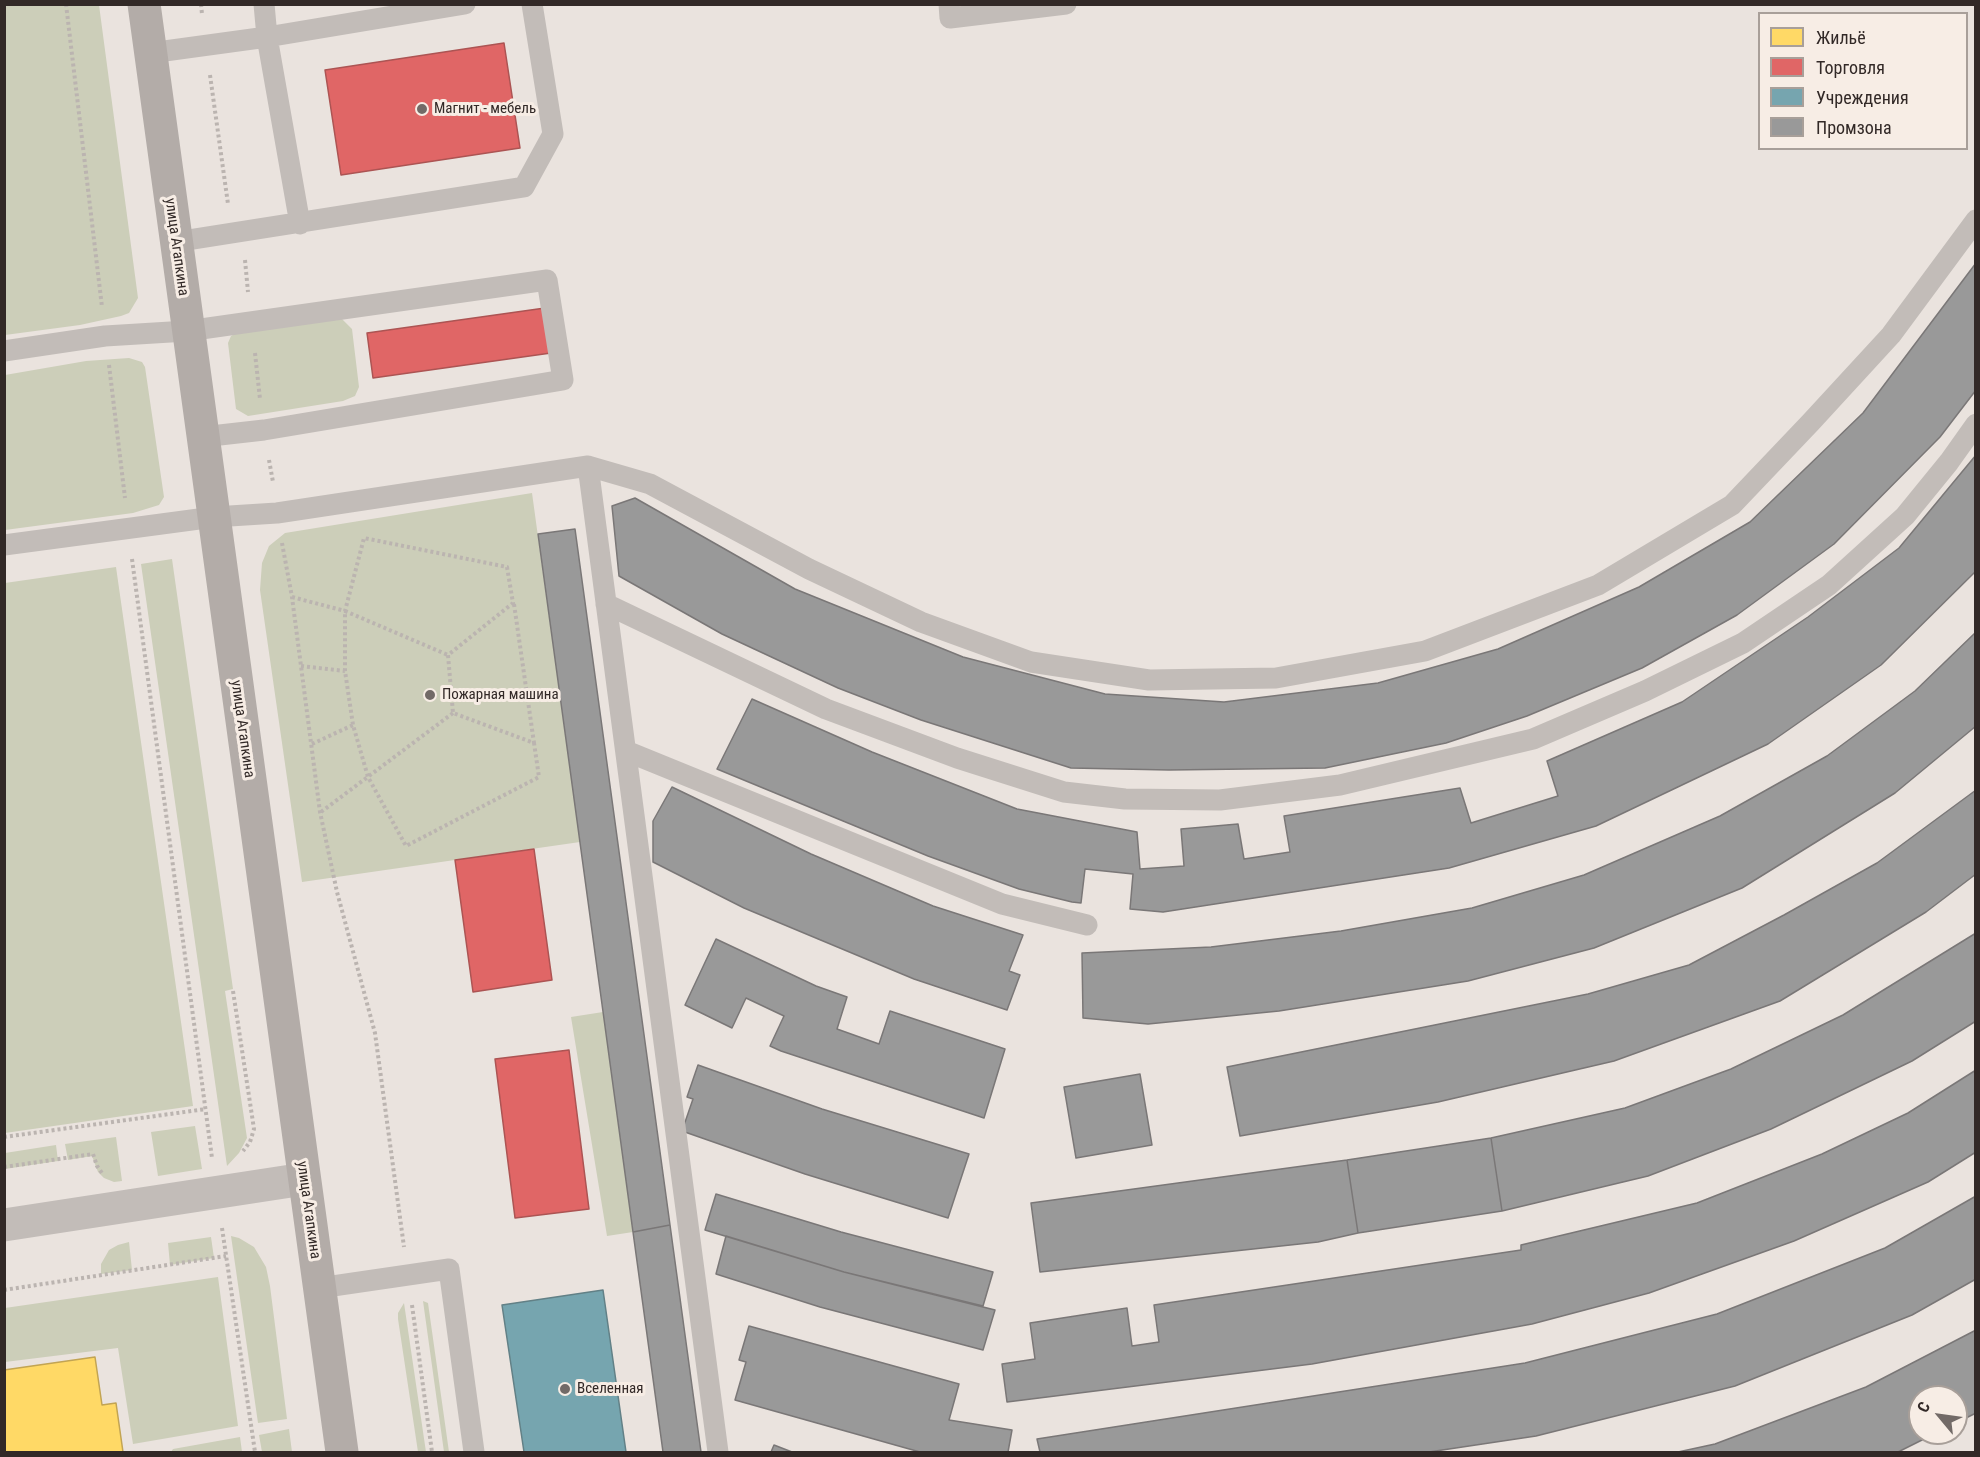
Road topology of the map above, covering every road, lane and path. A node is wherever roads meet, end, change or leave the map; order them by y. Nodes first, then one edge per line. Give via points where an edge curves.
1 (66, 4) edge
2 (144, 4) edge
3 (201, 4) edge
4 (264, 4) edge
5 (465, 4) edge
6 (532, 4) edge
7 (949, 4) edge
8 (1066, 4) edge
9 (267, 37) junction
10 (206, 46) junction
11 (150, 53) junction
12 (1976, 220) edge
13 (300, 224) junction
14 (239, 233) junction
15 (175, 242) junction
16 (251, 322) junction
17 (187, 331) junction
18 (105, 336) junction
19 (4, 351) edge
20 (1976, 424) edge
21 (264, 430) junction
22 (202, 438) junction
23 (588, 466) junction
24 (277, 513) junction
25 (214, 517) junction
26 (128, 528) junction
27 (4, 545) edge
28 (292, 597) junction
29 (513, 603) junction
30 (606, 604) junction
31 (345, 610) junction
32 (448, 655) junction
33 (301, 666) junction
34 (345, 671) junction
35 (453, 713) junction
36 (353, 725) junction
37 (534, 743) junction
38 (312, 744) junction
39 (626, 751) junction
40 (368, 777) junction
41 (320, 812) junction
42 (1087, 925) dead end
43 (233, 991) dead end
44 (383, 1090) dead end
45 (206, 1108) junction
46 (4, 1137) edge
47 (239, 1156) dead end
48 (4, 1167) edge
49 (110, 1178) dead end
50 (304, 1179) junction
51 (216, 1194) junction
52 (4, 1225) edge
53 (226, 1256) junction
54 (319, 1288) junction
55 (4, 1290) edge
56 (255, 1452) edge
57 (342, 1452) edge
58 (474, 1452) edge
59 (718, 1452) edge

1 - 18 path
2 - 11 main road, улица Агапкина
3 - 10 path
4 - 9 lane
5 - 9 lane
6 - 13 lane via 553,134 524,187
7 - 8 lane via 950,18
9 - 10 lane
9 - 13 lane
10 - 11 lane
10 - 14 path via 228,204
11 - 15 main road, улица Агапкина
12 - 23 lane via 1891,335 1732,505 1598,585 1425,651 1276,678 1149,680 1031,662 921,622 650,484
13 - 14 lane
14 - 15 lane
14 - 16 path via 246,262
15 - 17 main road, улица Агапкина
16 - 17 lane
16 - 21 path
16 - 21 lane via 547,280 563,380
17 - 18 lane
17 - 22 main road, улица Агапкина
18 - 19 lane
18 - 26 path
20 - 30 lane via 1905,516 1829,585 1743,643 1533,739 1340,785 1220,800 1125,799 1064,792 957,758 826,709
21 - 22 lane
21 - 24 path
22 - 25 main road, улица Агапкина
23 - 24 lane
23 - 30 lane
24 - 25 lane
24 - 28 path
25 - 26 lane
25 - 50 main road, улица Агапкина
26 - 27 lane
26 - 45 path
28 - 31 path
28 - 33 path
29 - 31 path via 507,567 364,538
29 - 32 path
29 - 37 path
30 - 39 lane
31 - 32 path
31 - 34 path
32 - 35 path
33 - 34 path
33 - 38 path
34 - 36 path
35 - 37 path
35 - 40 path
36 - 38 path
36 - 40 path
37 - 40 path via 539,777 405,846
38 - 41 path
39 - 42 lane via 1002,903
39 - 59 lane
40 - 41 path
41 - 44 path via 375,1033
43 - 47 path via 254,1129
45 - 46 path
45 - 51 path
48 - 49 path via 93,1154 97,1166
50 - 51 street
50 - 54 main road, улица Агапкина
51 - 52 street
51 - 53 path
53 - 55 path
53 - 56 path
54 - 57 main road, улица Агапкина
54 - 58 lane via 449,1269

